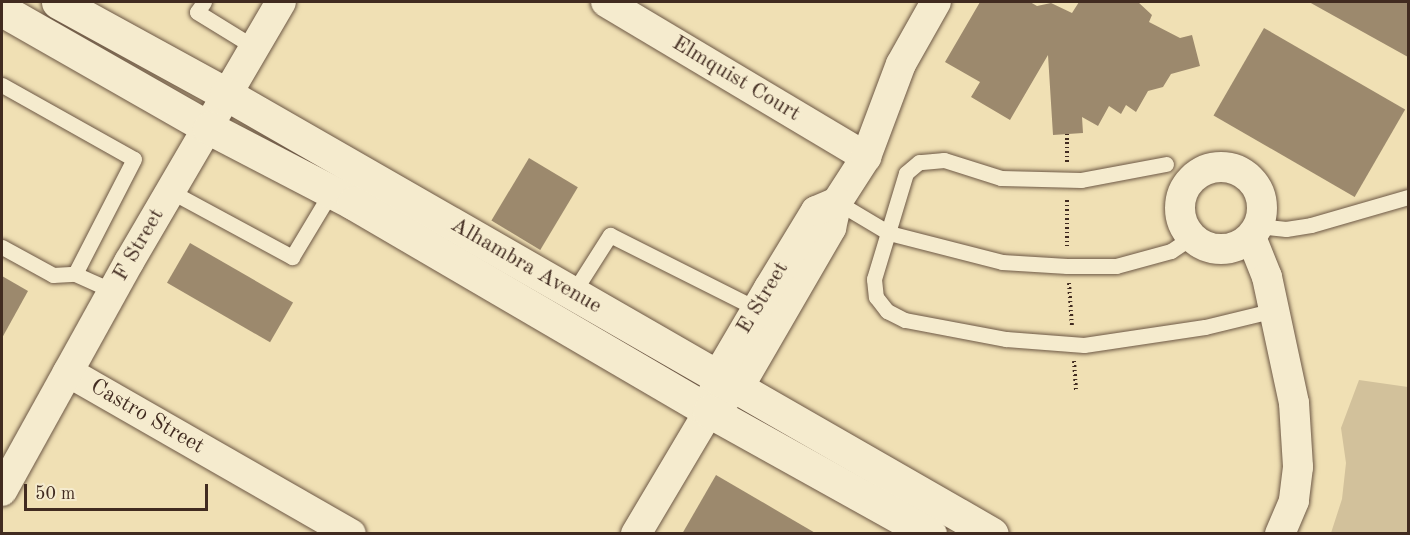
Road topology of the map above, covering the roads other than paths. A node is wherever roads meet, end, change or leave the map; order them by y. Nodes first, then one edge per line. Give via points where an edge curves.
1 (58, 2) edge
2 (204, 2) edge
3 (281, 2) edge
4 (606, 2) edge
5 (936, 2) edge
6 (2, 10) edge
7 (254, 47) junction
8 (2, 85) edge
9 (226, 94) junction
10 (209, 128) junction
11 (866, 157) junction
12 (1166, 164) dead end
13 (170, 191) junction
14 (331, 192) junction
15 (1408, 197) edge
16 (837, 202) junction
17 (1255, 232) junction
18 (889, 233) junction
19 (1192, 237) junction
20 (2, 247) edge
21 (75, 274) junction
22 (113, 291) junction
23 (573, 293) junction
24 (1275, 310) junction
25 (767, 315) junction
26 (68, 372) junction
27 (729, 381) junction
28 (709, 411) junction
29 (2, 491) edge
30 (315, 525) edge
31 (351, 534) edge
32 (636, 534) edge
33 (930, 534) edge
34 (992, 534) edge
35 (1280, 534) edge

1 - 9 main road, Alhambra Avenue
2 - 7 lane via 197,12
3 - 7 street, F Street
4 - 11 street, Elmquist Court
5 - 11 street, E Street via 901,64
6 - 10 main road, Alhambra Avenue
7 - 9 street, F Street
8 - 21 lane via 134,159
9 - 10 street, F Street
9 - 23 main road, Alhambra Avenue
10 - 13 street, F Street
10 - 14 main road, Alhambra Avenue
11 - 16 street, E Street
12 - 18 lane via 1081,180 1001,178 944,160 919,162 906,173
13 - 14 lane via 291,257
13 - 22 street, F Street
14 - 28 main road, Alhambra Avenue
15 - 17 lane via 1311,225
16 - 18 lane
16 - 25 street, E Street via 816,210
17 - 19 street via 1240,245 1221,249 1202,245
17 - 19 street via 1263,213 1257,186 1236,169 1208,169 1187,186 1182,198 1180,212
17 - 24 street
18 - 19 lane via 1002,262 1068,267 1116,266 1171,250
18 - 24 lane via 874,279 876,297 887,311 905,320 1006,339 1084,345 1163,335
20 - 21 lane via 52,275
21 - 22 lane
22 - 26 street, F Street
23 - 25 lane via 610,235
23 - 27 main road, Alhambra Avenue
24 - 35 street via 1294,403 1298,467 1294,501
25 - 27 street, E Street
26 - 29 street, F Street
26 - 30 street, Castro Street
27 - 28 street, E Street
27 - 34 main road, Alhambra Avenue
28 - 32 street, E Street
28 - 33 main road, Alhambra Avenue
30 - 31 street, Castro Street

